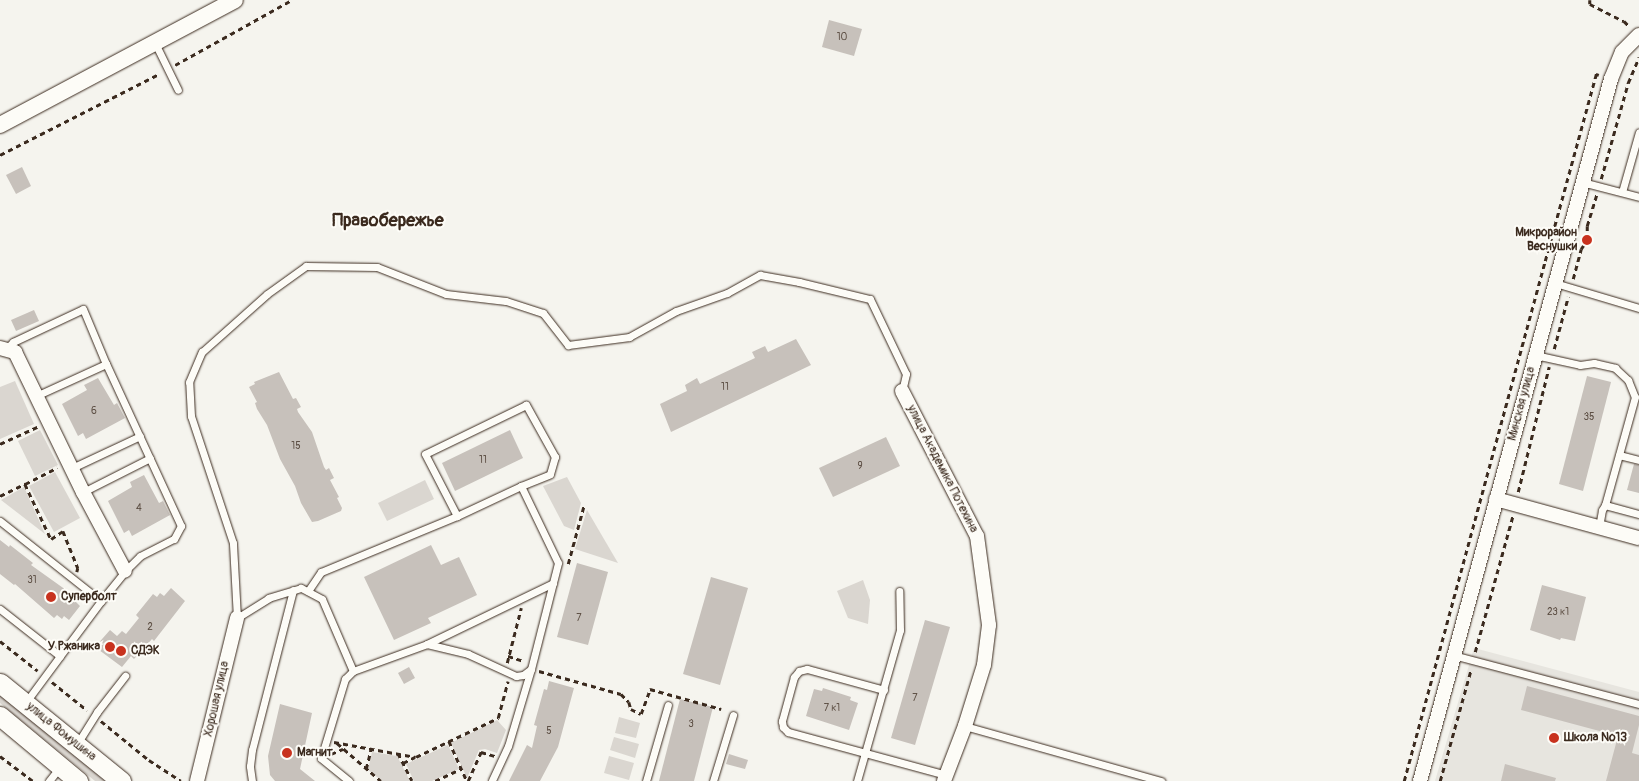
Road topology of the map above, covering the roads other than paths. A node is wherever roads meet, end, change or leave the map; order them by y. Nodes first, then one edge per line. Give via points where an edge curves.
1 (235, 0) edge
2 (1639, 35) edge
3 (155, 43) junction
4 (178, 90) dead end
5 (0, 125) edge
6 (1639, 132) edge
7 (1582, 182) junction
8 (1622, 192) junction
9 (1639, 197) edge
10 (1555, 283) junction
11 (1639, 308) edge
12 (3, 349) edge
13 (1535, 355) junction
14 (106, 364) junction
15 (902, 391) joint
16 (38, 395) junction
17 (140, 436) junction
18 (1619, 455) junction
19 (150, 458) junction
20 (1639, 460) edge
21 (70, 465) junction
22 (521, 486) junction
23 (83, 492) junction
24 (1496, 500) junction
25 (1605, 505) junction
26 (1639, 514) edge
27 (457, 516) junction
28 (0, 521) edge
29 (1599, 527) junction
30 (1639, 538) edge
31 (125, 570) junction
32 (552, 583) junction
33 (293, 590) junction
34 (308, 591) junction
35 (899, 591) dead end
36 (101, 601) junction
37 (0, 609) edge
38 (237, 618) junction
39 (427, 644) junction
40 (1453, 654) junction
41 (60, 656) junction
42 (531, 667) junction
43 (353, 671) junction
44 (125, 676) dead end
45 (0, 683) edge
46 (884, 690) junction
47 (25, 703) junction
48 (1639, 704) edge
49 (668, 705) dead end
50 (733, 715) dead end
51 (0, 716) edge
52 (965, 726) junction
53 (77, 744) junction
54 (866, 753) junction
55 (61, 766) junction
56 (945, 778) edge
57 (49, 781) edge
58 (78, 781) edge
59 (121, 781) edge
60 (197, 781) edge
61 (252, 781) edge
62 (349, 781) edge
63 (492, 781) edge
64 (646, 781) edge
65 (713, 781) edge
66 (856, 781) edge
67 (1161, 781) edge
68 (1420, 781) edge

1 - 3 street
2 - 7 street, Минская улица via 1622,52 1611,79
3 - 4 lane
3 - 5 street
6 - 8 lane
7 - 8 lane
7 - 10 street, Минская улица
8 - 9 lane
10 - 11 lane
10 - 13 street, Минская улица
12 - 14 lane via 83,309
12 - 16 street via 15,352
13 - 18 lane via 1580,365 1594,363 1615,368 1628,380 1635,397
13 - 24 street, Минская улица
14 - 16 lane
14 - 17 lane
15 - 38 lane via 906,374 870,299 799,282 760,276 727,293 676,311 629,337 568,345 542,313 506,301 446,294 377,266 306,266 267,294 202,352 188,382 192,416 233,543
15 - 52 street, улица Академика Потехина via 977,536 990,625 984,665
16 - 21 street
17 - 19 lane
17 - 21 lane
18 - 20 lane
18 - 25 lane
19 - 23 lane
19 - 31 lane via 181,526 174,539 140,556
21 - 23 street
22 - 27 lane
22 - 27 lane via 550,474 556,457 526,405 425,454
22 - 32 lane via 558,563
23 - 31 street
24 - 29 street
24 - 40 street, Минская улица
25 - 26 lane
25 - 29 lane
27 - 34 lane via 322,572
28 - 36 lane
29 - 30 street
31 - 36 lane
32 - 39 lane
32 - 42 lane
33 - 34 lane via 301,588
33 - 38 lane via 269,598
33 - 61 lane via 252,750
34 - 43 lane via 322,599
35 - 46 lane via 900,630
36 - 41 lane
37 - 41 lane
38 - 60 street, Хорошая улица
39 - 42 lane via 468,654 516,676 523,675
39 - 43 lane
40 - 48 lane
40 - 68 street, Минская улица
41 - 47 lane
42 - 63 lane
43 - 62 lane via 345,679 321,758
44 - 53 lane
45 - 47 main road, улица Фомушина
46 - 54 lane
46 - 54 lane via 807,669 794,677 782,721 788,732
47 - 53 main road, улица Фомушина
49 - 64 lane
50 - 65 lane
51 - 55 main road
52 - 56 street, улица Академика Потехина
52 - 67 lane
53 - 59 main road, улица Фомушина
54 - 56 lane
54 - 66 lane
55 - 57 lane
55 - 58 main road

